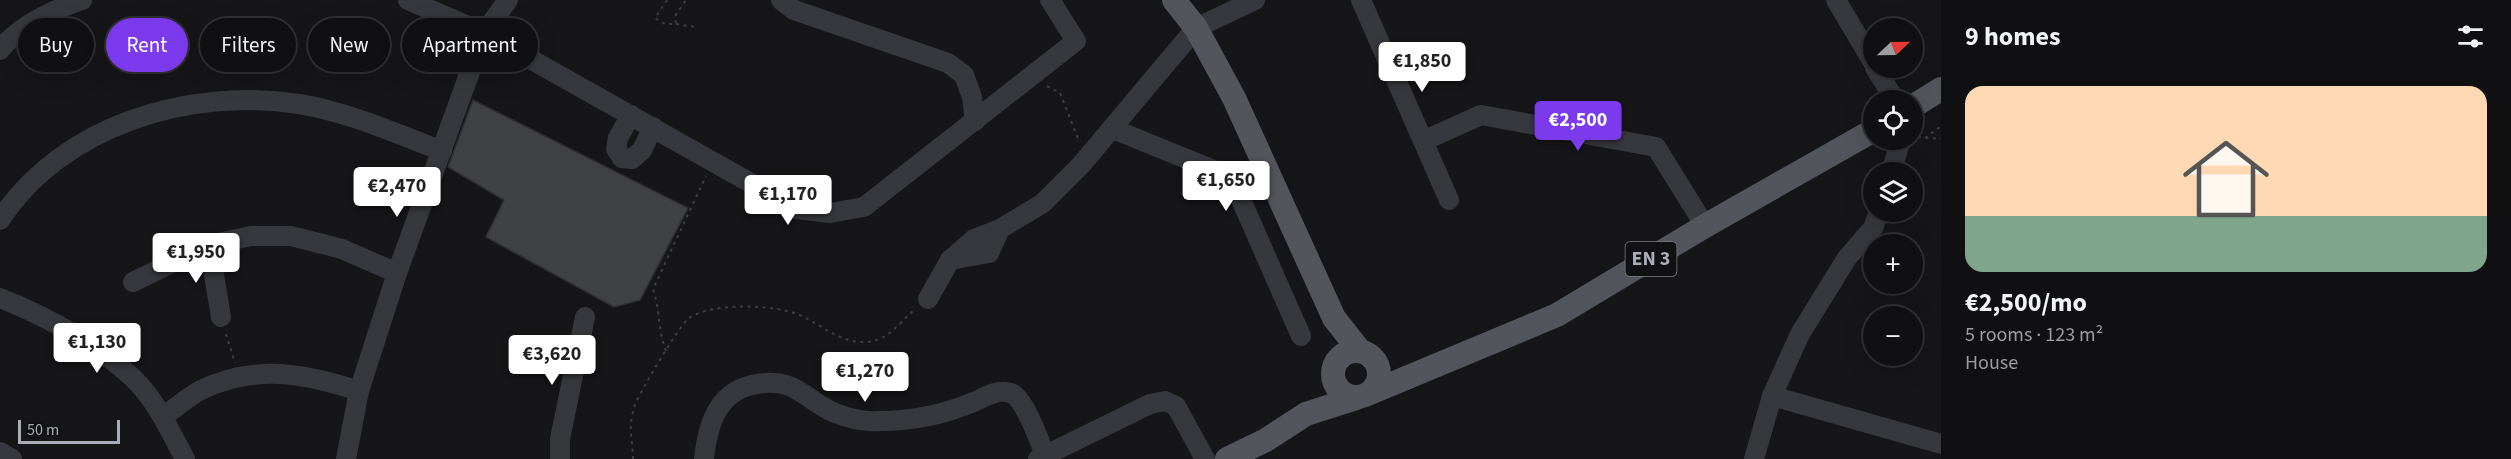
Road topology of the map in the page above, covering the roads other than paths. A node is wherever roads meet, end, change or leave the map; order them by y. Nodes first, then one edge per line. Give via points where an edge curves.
1 (82, 0) edge
2 (408, 0) edge
3 (507, 0) edge
4 (781, 0) edge
5 (1050, 0) edge
6 (1174, 0) edge
7 (1255, 0) edge
8 (1361, 0) edge
9 (1836, 0) edge
10 (449, 18) edge
11 (494, 18) edge
12 (1196, 28) junction
13 (1863, 47) edge
14 (0, 50) edge
15 (538, 63) edge
16 (470, 72) edge
17 (1941, 89) edge
18 (1923, 100) edge
19 (631, 115) junction
20 (975, 121) junction
21 (653, 127) junction
22 (1113, 129) junction
23 (1863, 136) edge
24 (1423, 141) junction
25 (441, 151) junction
26 (1449, 200) dead end
27 (0, 220) edge
28 (1875, 222) edge
29 (1706, 226) junction
30 (209, 245) junction
31 (397, 273) junction
32 (132, 282) dead end
33 (0, 298) edge
34 (928, 299) road end
35 (221, 317) road end
36 (585, 317) dead end
37 (1334, 318) junction
38 (1301, 336) dead end
39 (1368, 357) junction
40 (1335, 371) junction
41 (1421, 374) junction
42 (359, 391) junction
43 (1363, 396) junction
44 (1772, 396) junction
45 (1306, 414) junction
46 (163, 417) junction
47 (1941, 444) edge
48 (0, 452) edge
49 (1042, 457) edge
50 (12, 459) edge
51 (185, 459) edge
52 (346, 459) edge
53 (560, 459) edge
54 (704, 459) edge
55 (1205, 459) edge
56 (1227, 459) edge
57 (1754, 459) edge

1 - 14 street via 34,21
2 - 10 street
3 - 11 street
4 - 20 street via 794,10 948,63 964,75
5 - 20 street via 1076,41
6 - 12 main road
7 - 12 street
8 - 24 street
9 - 13 street
12 - 22 street
12 - 37 main road via 1234,98
15 - 19 street
16 - 25 street
17 - 18 main road
19 - 21 street
19 - 21 street via 618,138 616,149 622,158 632,159 642,150
20 - 21 street via 864,207 831,213 797,209
22 - 34 street via 1043,203 1000,229 974,239 950,260
22 - 38 street via 1231,177
23 - 29 main road, EN 3
24 - 26 street
24 - 29 street via 1480,116 1656,147
25 - 27 street via 360,119 299,104 245,100 183,106 126,122 75,147 35,176
25 - 31 street
28 - 44 street via 1846,258 1805,325
29 - 41 main road, EN 3 via 1557,315
30 - 31 street via 251,236 291,236 342,249
30 - 32 street
30 - 35 street
31 - 42 street
33 - 46 street via 36,312 94,347 134,379
36 - 53 street via 560,439
37 - 39 main road
37 - 40 main road
39 - 40 main road, EN 3 via 1346,353
39 - 41 main road
39 - 43 main road via 1379,369 1378,382
40 - 43 main road via 1342,393
40 - 45 main road, EN 3
41 - 43 main road, EN 3
42 - 46 street via 280,372 239,377 200,390
42 - 52 street
43 - 45 main road, EN 3
44 - 47 street
44 - 57 street
45 - 56 main road, EN 3
46 - 51 street
48 - 50 street
49 - 54 street via 1020,399 1009,392 994,393 932,416 860,422 833,412 791,386 773,383 751,385 729,396 707,433
49 - 55 street via 1150,404 1165,401 1176,406

